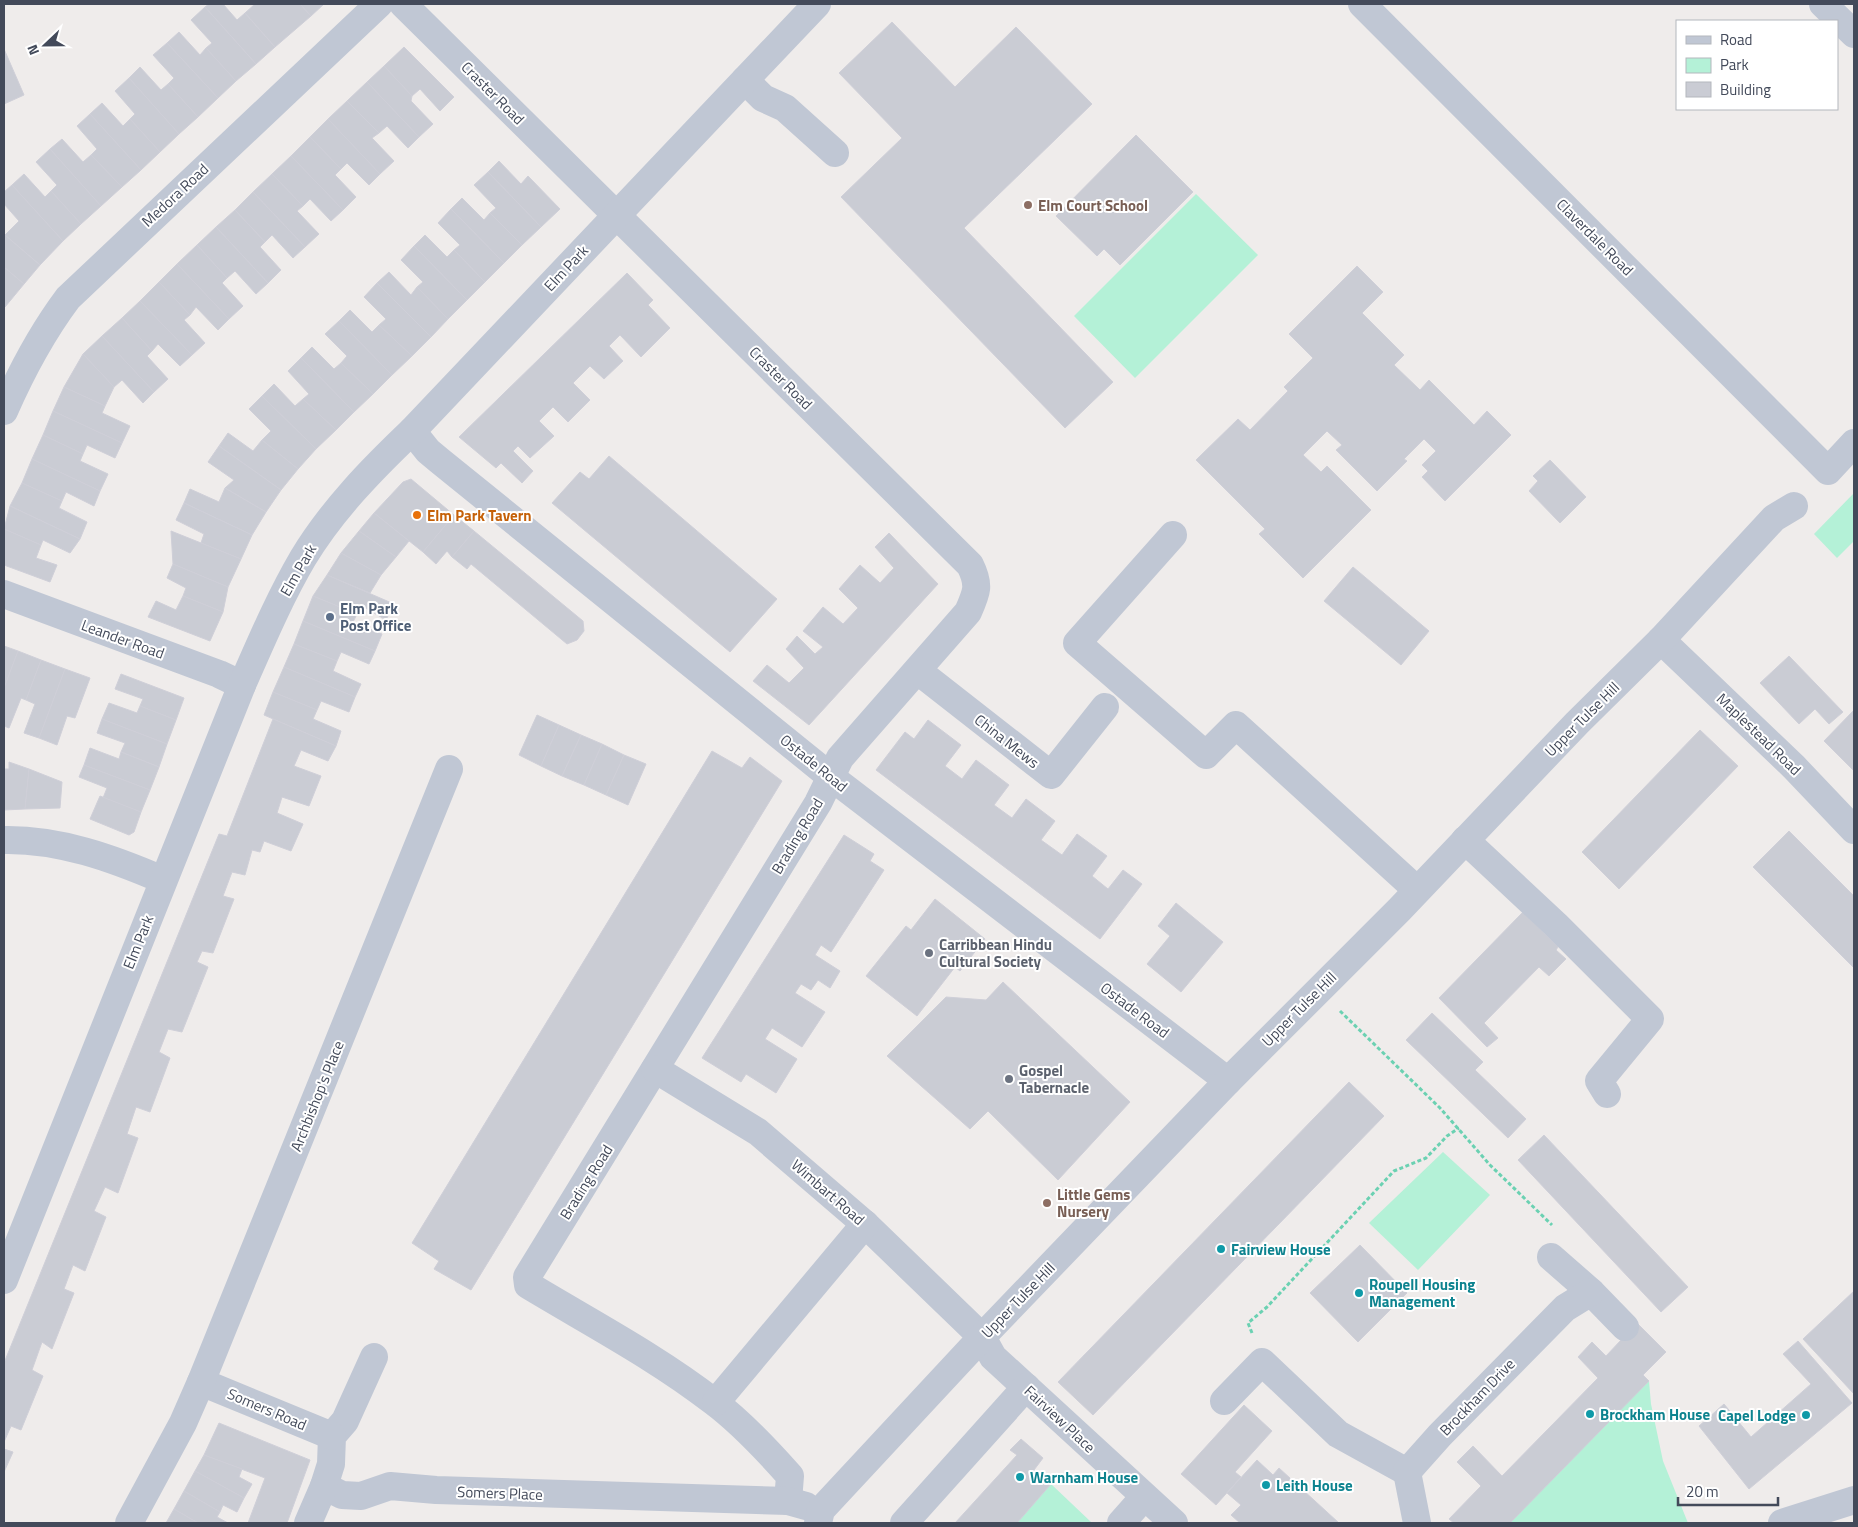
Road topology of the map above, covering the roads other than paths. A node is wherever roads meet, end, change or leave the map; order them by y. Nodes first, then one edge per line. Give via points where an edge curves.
1 (379, 4) edge
2 (403, 4) edge
3 (817, 4) edge
4 (1362, 4) edge
5 (1823, 4) edge
6 (1854, 34) edge
7 (745, 80) junction
8 (835, 153) dead end
9 (616, 214) junction
10 (4, 411) edge
11 (412, 431) junction
12 (1854, 443) edge
13 (1794, 506) dead end
14 (1173, 535) dead end
15 (4, 594) edge
16 (1661, 640) junction
17 (918, 671) junction
18 (242, 686) junction
19 (1105, 707) dead end
20 (449, 768) dead end
21 (831, 777) junction
22 (1854, 830) edge
23 (4, 840) edge
24 (1465, 840) junction
25 (163, 880) junction
26 (1417, 890) junction
27 (655, 1069) junction
28 (1228, 1081) junction
29 (1607, 1094) dead end
30 (865, 1224) junction
31 (1551, 1257) road end
32 (4, 1280) edge
33 (1591, 1292) junction
34 (1625, 1328) dead end
35 (982, 1337) junction
36 (374, 1357) dead end
37 (201, 1382) junction
38 (1026, 1387) junction
39 (1224, 1401) dead end
40 (716, 1402) junction
41 (332, 1436) junction
42 (1407, 1472) junction
43 (324, 1486) junction
44 (1144, 1497) junction
45 (1854, 1500) edge
46 (788, 1501) junction
47 (819, 1517) edge
48 (128, 1523) edge
49 (308, 1523) edge
50 (904, 1523) edge
51 (1121, 1523) edge
52 (1174, 1523) edge
53 (1418, 1523) edge
54 (1782, 1523) edge

1 - 10 street, Medora Road via 68,298 21,371
2 - 9 street, Craster Road
3 - 7 street, Elm Park
4 - 12 street, Claverdale Road via 1828,471
5 - 6 street
7 - 8 street via 763,98 785,108
7 - 9 street, Elm Park
9 - 11 street, Elm Park
9 - 17 street, Craster Road via 970,565 978,580 976,596 968,612
11 - 18 street, Elm Park via 350,495 319,534 280,600
11 - 21 street, Ostade Road via 428,451
13 - 16 street, Upper Tulse Hill via 1774,518
14 - 26 street via 1077,643 1206,755 1236,725
15 - 18 street, Leander Road via 219,674
16 - 22 street, Maplestead Road
16 - 24 street, Upper Tulse Hill
17 - 19 street, China Mews via 1051,775
17 - 21 street, Craster Road via 840,758
18 - 25 street, Elm Park
20 - 37 street, Archbishop's Place
21 - 27 street, Brading Road
21 - 28 street, Ostade Road
23 - 25 street via 61,844
24 - 26 street, Upper Tulse Hill
24 - 29 street via 1650,1019 1599,1081
25 - 32 street, Elm Park
26 - 28 street, Upper Tulse Hill
27 - 30 street, Wimbart Road via 758,1132
27 - 40 street, Brading Road via 527,1277 528,1286 640,1351
28 - 35 street, Upper Tulse Hill
30 - 35 street, Wimbart Road
30 - 40 street
31 - 33 street
33 - 34 street
33 - 42 street, Brockham Drive via 1565,1308
35 - 38 street, Fairview Place via 993,1357
35 - 47 street, Upper Tulse Hill
36 - 41 street via 345,1421
37 - 41 street, Somers Road
37 - 48 street, Archbishop's Place via 183,1423
38 - 44 street, Fairview Place
38 - 50 street
39 - 42 street via 1262,1362 1338,1434
40 - 46 street, Brading Road via 765,1447 790,1476
41 - 43 street via 331,1464
42 - 53 street
43 - 46 street, Somers Place via 342,1495 361,1496 390,1486 456,1491
43 - 49 street
44 - 51 street
44 - 52 street, Fairview Place
45 - 54 street
46 - 47 street, Somers Place

